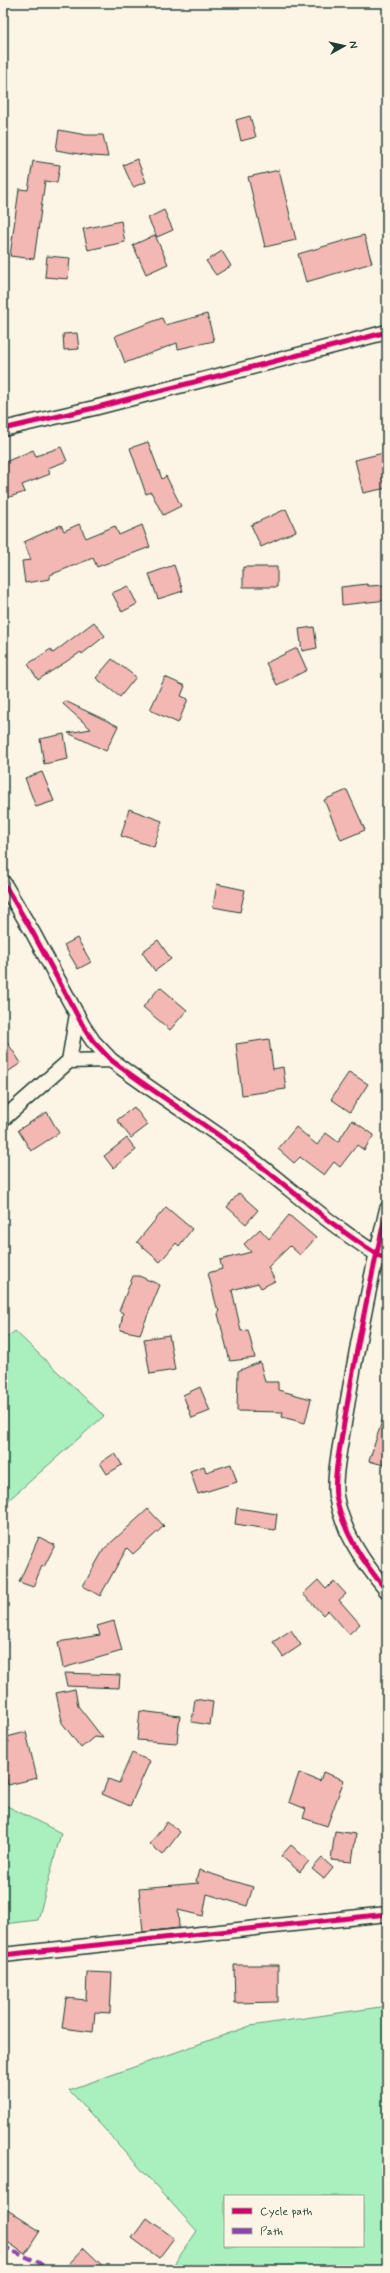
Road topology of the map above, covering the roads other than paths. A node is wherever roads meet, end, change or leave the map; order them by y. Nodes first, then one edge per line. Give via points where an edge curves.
1 (387, 332) edge
2 (3, 429) edge
3 (3, 882) edge
4 (77, 1014) junction
5 (111, 1060) junction
6 (69, 1061) junction
7 (3, 1119) edge
8 (387, 1209) edge
9 (382, 1257) edge
10 (387, 1591) edge
11 (387, 1914) edge
12 (3, 1955) edge

1 - 2 street
3 - 4 street
4 - 5 street via 93,1041
4 - 6 street
5 - 6 street
5 - 9 street via 252,1160 302,1202
6 - 7 street
8 - 9 street
9 - 10 street via 356,1352 339,1456 336,1494 346,1531 363,1562
11 - 12 street

